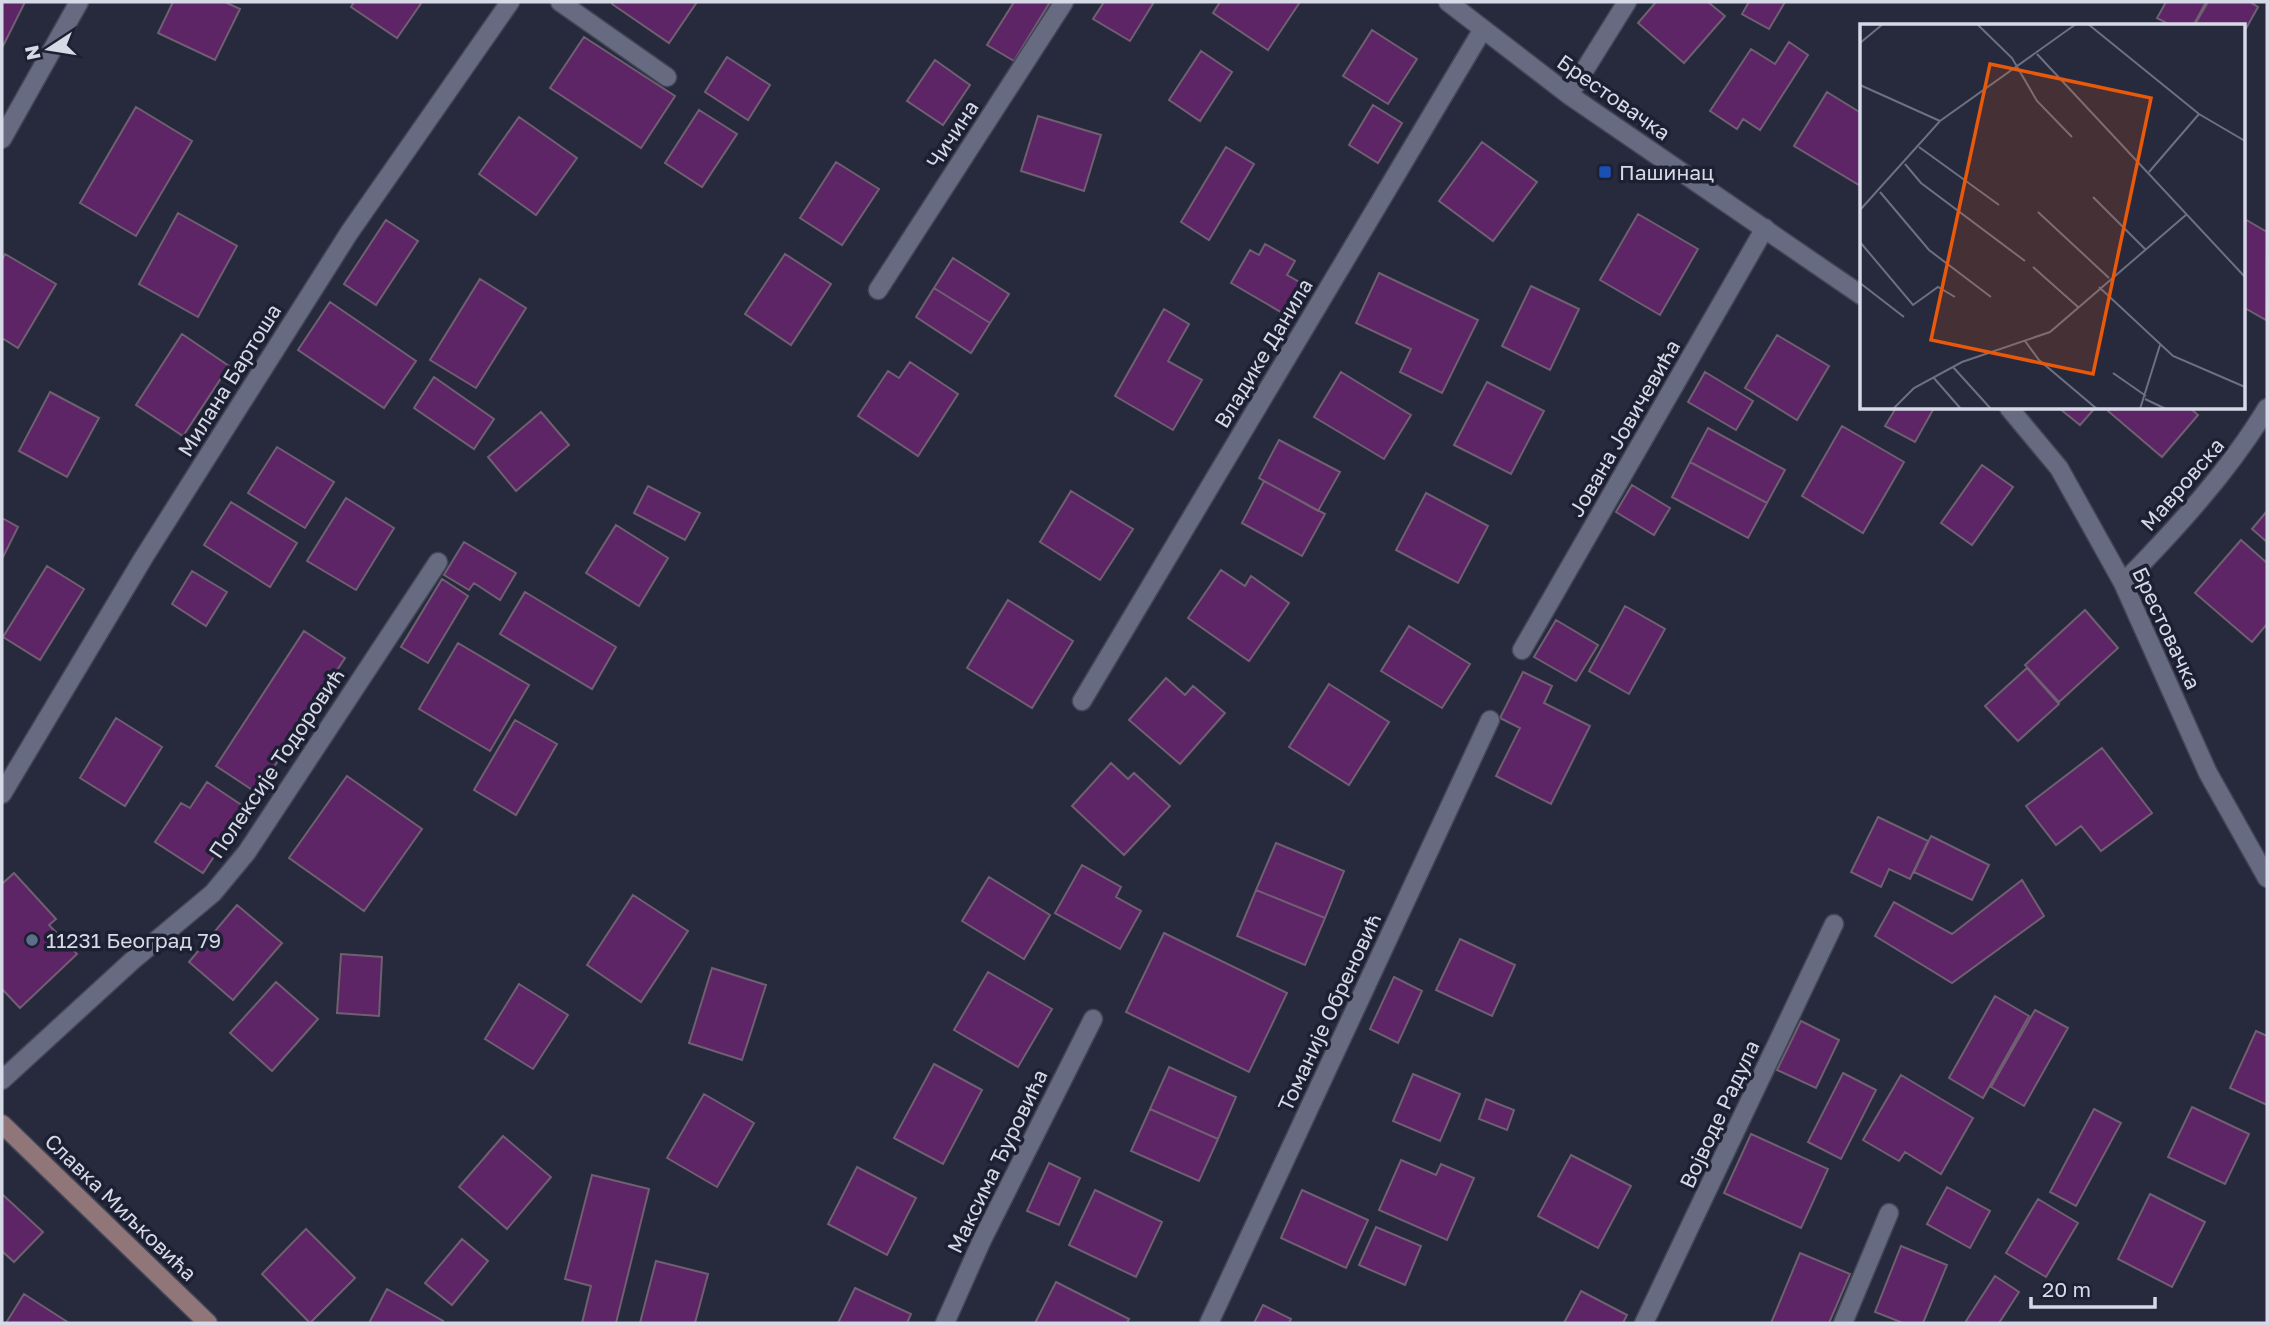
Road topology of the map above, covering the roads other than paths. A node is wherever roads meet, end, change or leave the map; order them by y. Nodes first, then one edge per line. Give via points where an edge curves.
1 (79, 2) edge
2 (510, 2) edge
3 (560, 2) edge
4 (1064, 2) edge
5 (1448, 2) edge
6 (1627, 2) edge
7 (1483, 29) junction
8 (667, 77) dead end
9 (1569, 96) junction
10 (2, 139) edge
11 (1765, 228) junction
12 (878, 290) dead end
13 (1860, 294) edge
14 (2267, 408) edge
15 (2011, 410) edge
16 (438, 562) dead end
17 (2123, 583) junction
18 (1522, 650) dead end
19 (1082, 701) dead end
20 (1490, 720) dead end
21 (2, 794) edge
22 (2267, 878) edge
23 (1834, 924) dead end
24 (1093, 1019) dead end
25 (2, 1080) edge
26 (2, 1124) edge
27 (1889, 1213) dead end
28 (208, 1323) edge
29 (945, 1323) edge
30 (1209, 1323) edge
31 (1644, 1323) edge
32 (1843, 1323) edge

1 - 10 street
2 - 21 street, Милана Бартоша via 349,233 144,557
3 - 8 street
4 - 12 street, Чичина
5 - 7 street, Брестовачка
6 - 9 street
7 - 9 street, Брестовачка
7 - 19 street, Владике Данила
9 - 11 street, Брестовачка
11 - 13 street, Брестовачка
11 - 18 street, Јована Јовичевића
14 - 17 street, Мавровска via 2245,444
15 - 17 street, Брестовачка via 2059,468
16 - 25 street, Полексије Тодоровић via 230,873
17 - 22 street, Брестовачка via 2208,773
20 - 30 street, Томаније Обреновић
23 - 31 street, Војводе Радула
24 - 29 street, Максима Ђуровића
26 - 28 street, Славка Миљковића
27 - 32 street

